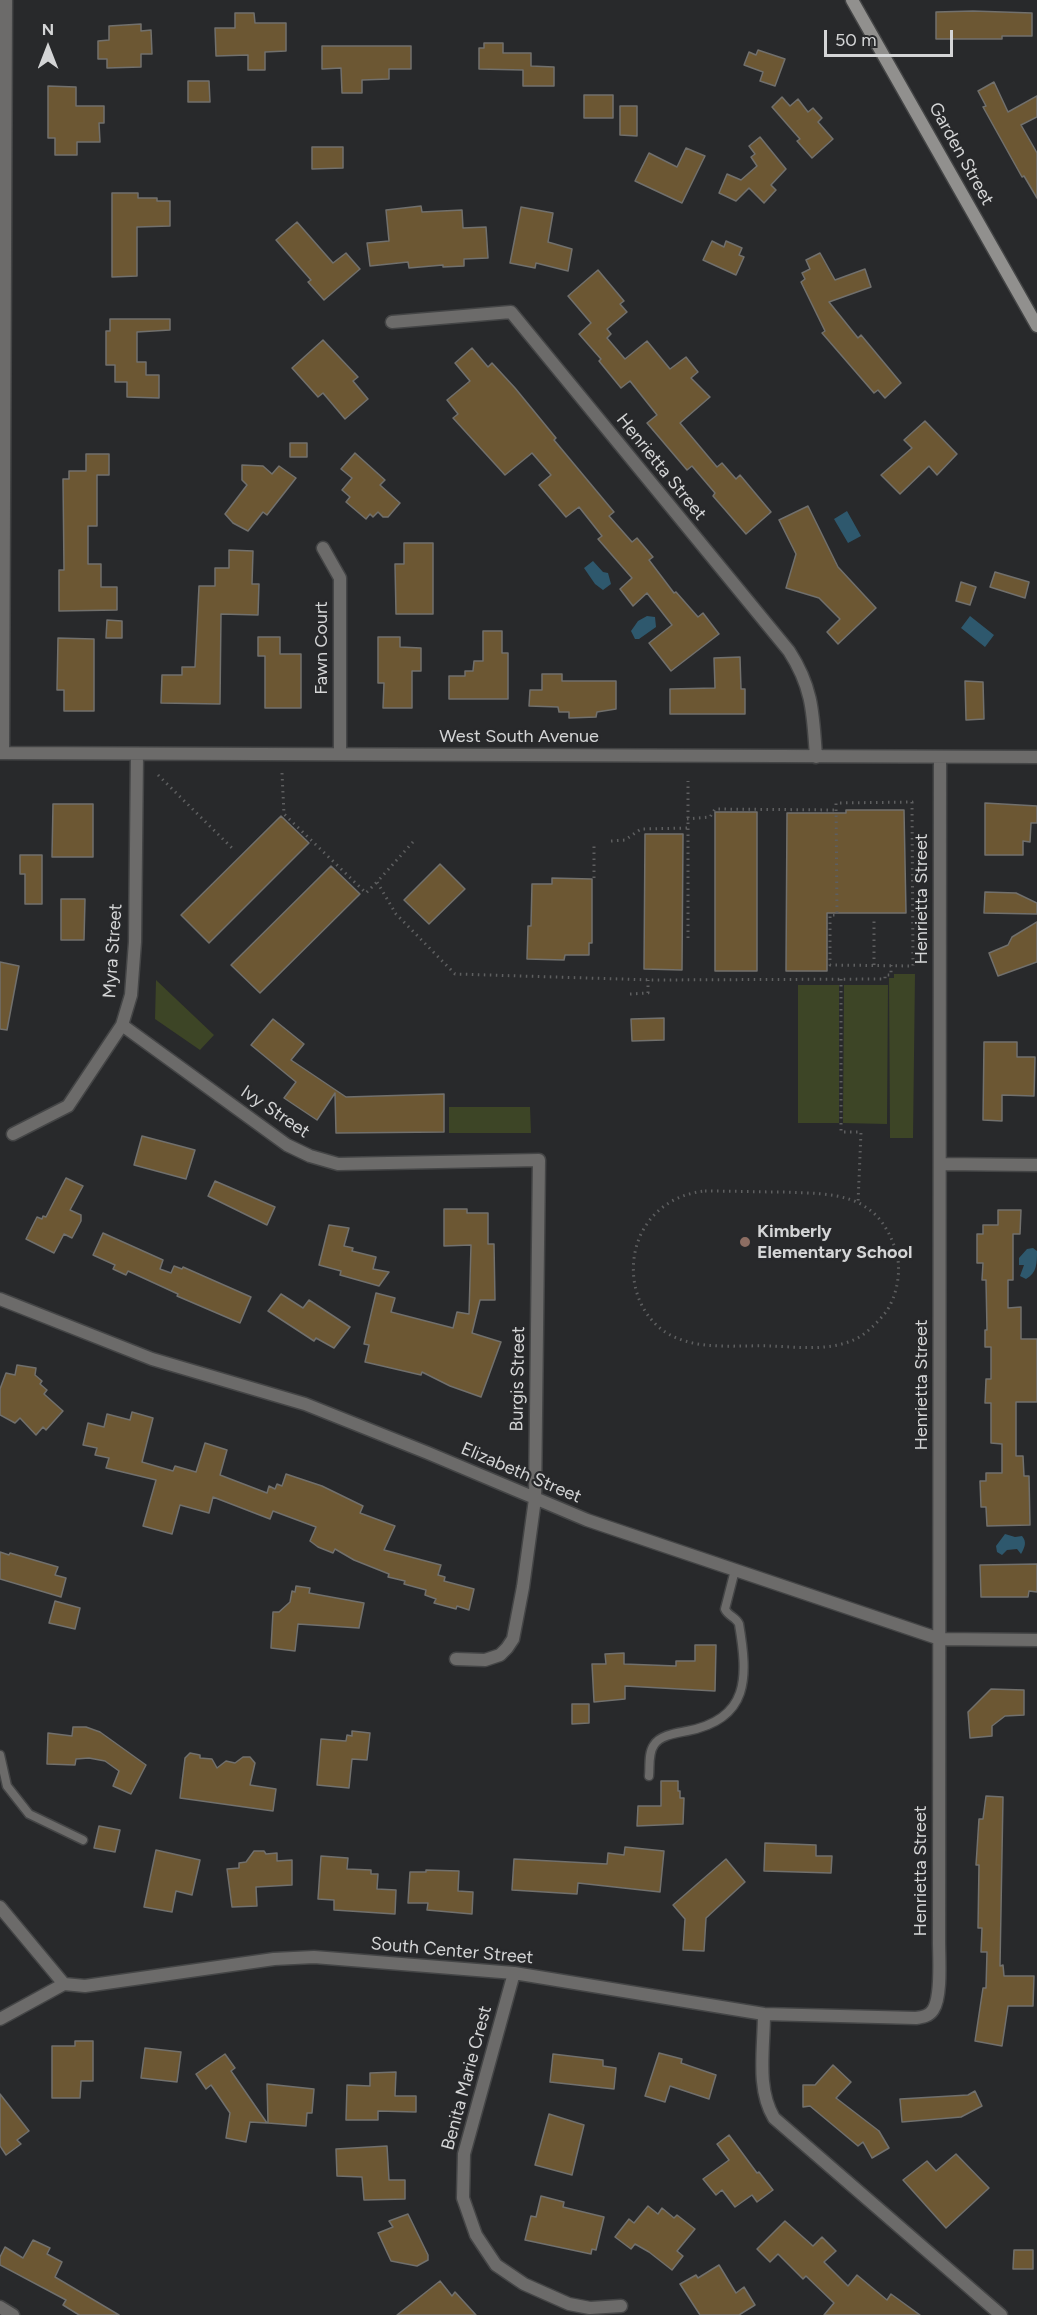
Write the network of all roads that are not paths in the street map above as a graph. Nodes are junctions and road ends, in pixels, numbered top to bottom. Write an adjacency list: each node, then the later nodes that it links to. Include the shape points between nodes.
1 (6, 0): 3 (street)
2 (852, 0): 5 (street, Garden Street)
3 (3, 234): 7 (street)
4 (392, 322): 10 (street, Henrietta Street, via 512,312 789,651 811,698)
5 (1037, 326)
6 (323, 548): 8 (street, Fawn Court, via 340,578)
7 (2, 753): 9 (street, West South Avenue)
8 (340, 753): 9 (street, West South Avenue); 10 (street, West South Avenue)
9 (137, 755): 13 (street, Myra Street, via 135,942 131,995)
10 (816, 757): 12 (street, West South Avenue)
11 (1037, 758): 12 (street, West South Avenue)
12 (940, 759): 16 (street, Henrietta Street)
13 (122, 1025): 14 (street, Myra Street, via 68,1106); 15 (street, Ivy Street, via 287,1145 310,1156 338,1164)
14 (13, 1134)
15 (539, 1160): 19 (street, Burgis Street)
16 (940, 1164): 17 (street); 21 (street, Henrietta Street)
17 (1037, 1165)
18 (0, 1299): 19 (street, Elizabeth Street, via 152,1359 305,1404)
19 (535, 1499): 20 (street, Elizabeth Street); 23 (street, Burgis Street, via 513,1639 500,1655 485,1660)
20 (735, 1570): 21 (street, Elizabeth Street); 25 (lane, via 725,1609 739,1624 742,1691 728,1712 715,1722 673,1733 656,1742 651,1751)
21 (940, 1639): 22 (street, Elizabeth Street); 30 (street, Henrietta Street, via 938,1985)
22 (1037, 1640)
23 (456, 1659)
24 (0, 1755): 26 (lane, via 7,1786 29,1814)
25 (649, 1776)
26 (83, 1840)
27 (0, 1907): 29 (street)
28 (514, 1973): 29 (street, South Center Street, via 314,1957 274,1959 85,1986); 31 (street, South Center Street); 33 (street, Benita Marie Crest, via 464,2154 463,2198 476,2235 496,2265 524,2284 569,2304 590,2308)
29 (64, 1984): 32 (street)
30 (933, 2011): 31 (street, South Center Street, via 916,2018)
31 (765, 2014): 36 (street, via 763,2091 774,2118)
32 (0, 2019)
33 (621, 2306)
34 (0, 2307): 35 (street)
35 (13, 2315)
36 (1001, 2315)

